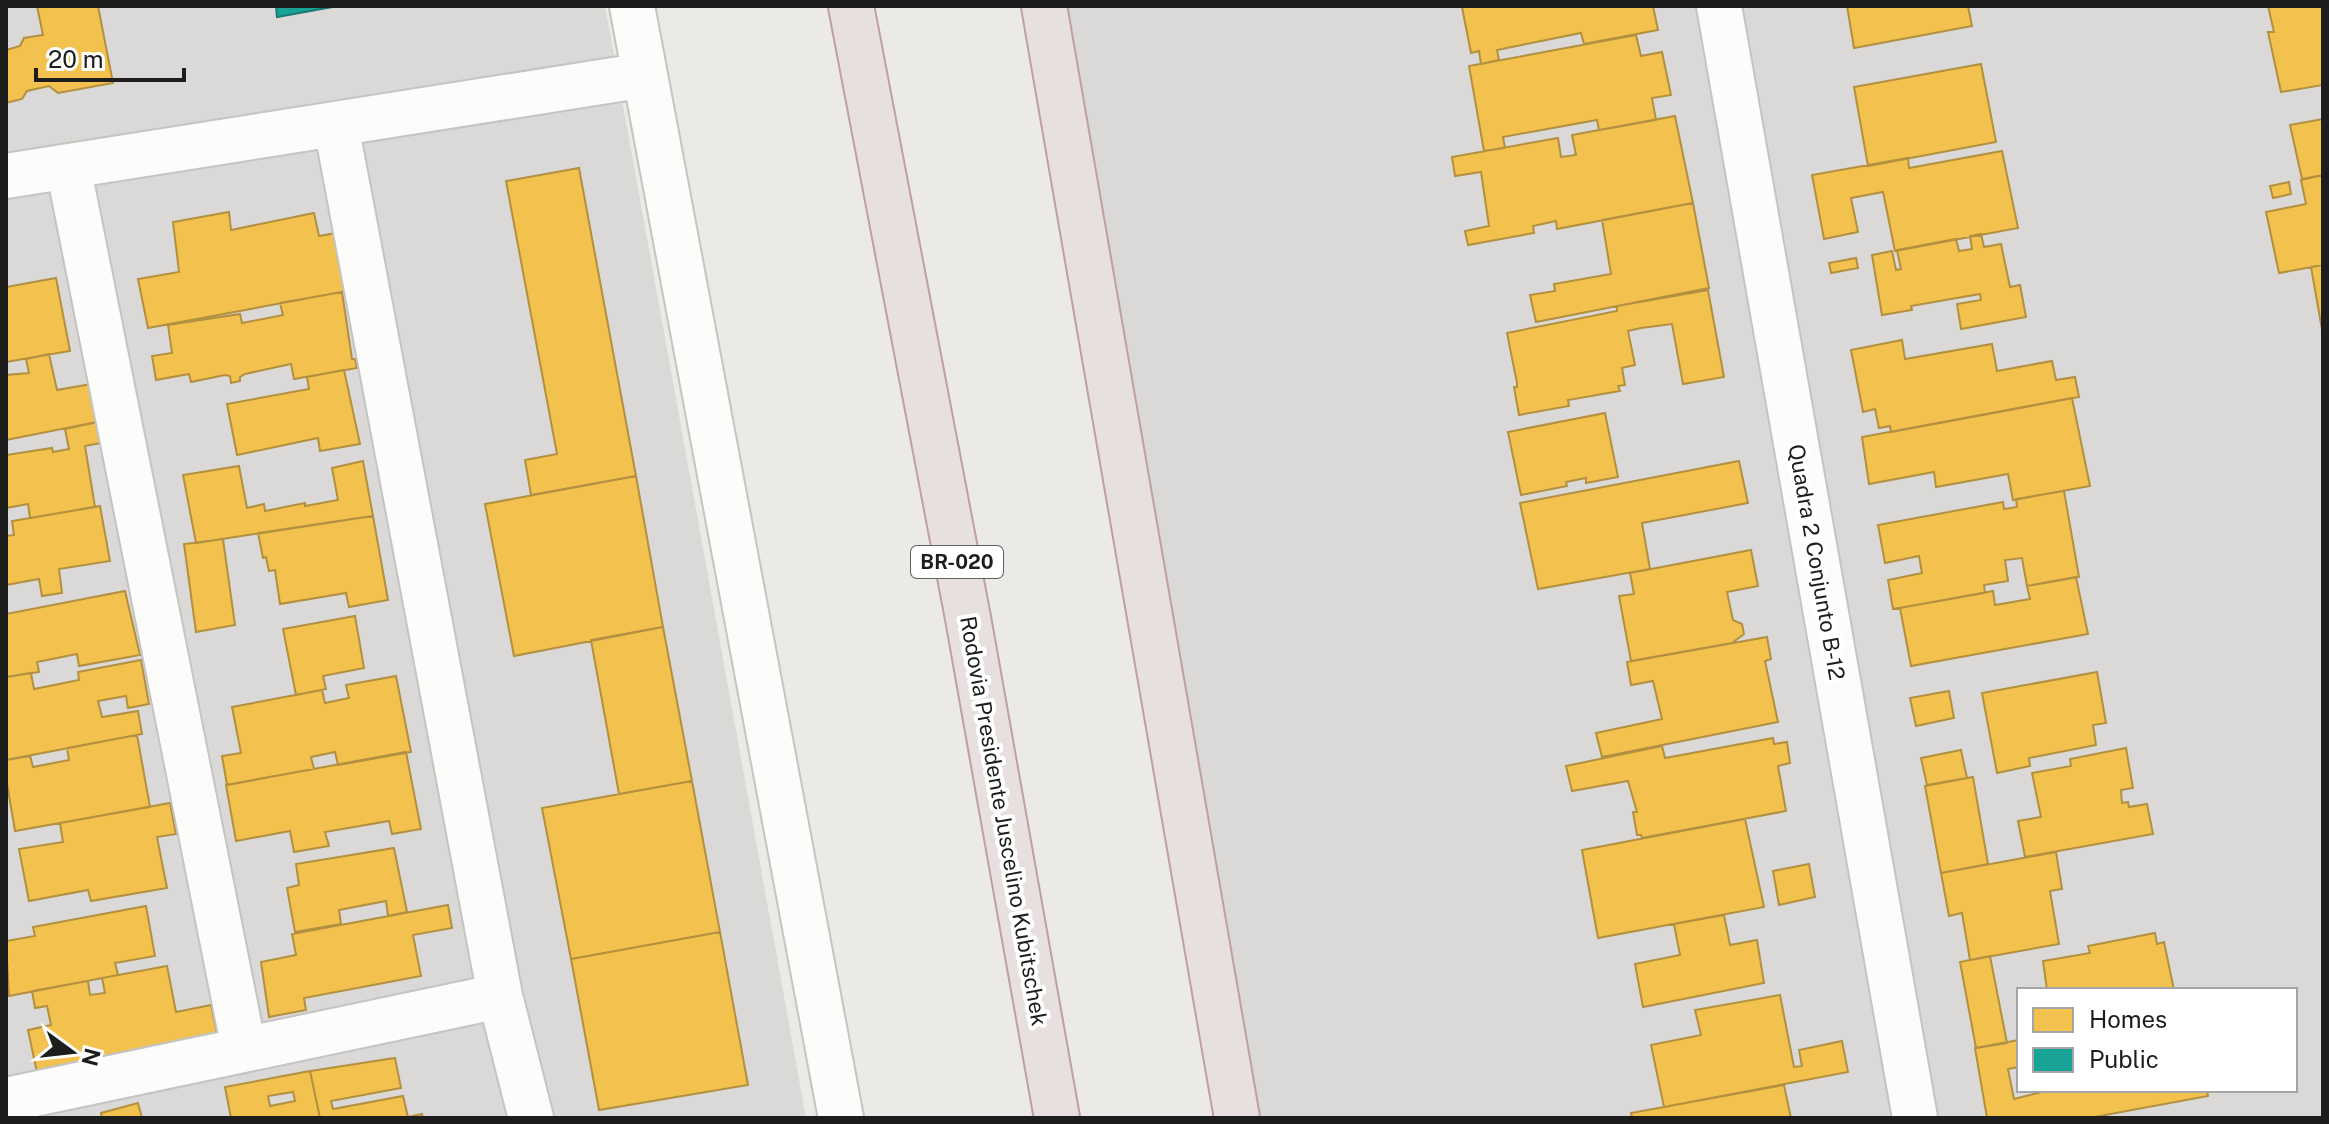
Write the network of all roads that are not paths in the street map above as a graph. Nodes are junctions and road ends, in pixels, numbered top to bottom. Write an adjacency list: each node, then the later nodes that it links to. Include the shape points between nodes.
1 (632, 6): 5 (street)
2 (851, 6): 14 (highway, Rodovia Presidente Juscelino Kubitschek / BR-020)
3 (1044, 6): 15 (highway)
4 (1719, 6): 16 (street, Quadra 2 Conjunto B-12)
5 (645, 75): 6 (street); 12 (street)
6 (336, 125): 7 (street); 9 (street)
7 (68, 166): 8 (street); 10 (street)
8 (6, 176)
9 (500, 996): 10 (street); 13 (street)
10 (244, 1049): 11 (street)
11 (6, 1100)
12 (837, 1117)
13 (531, 1118)
14 (1057, 1118)
15 (1237, 1118)
16 (1915, 1118)

